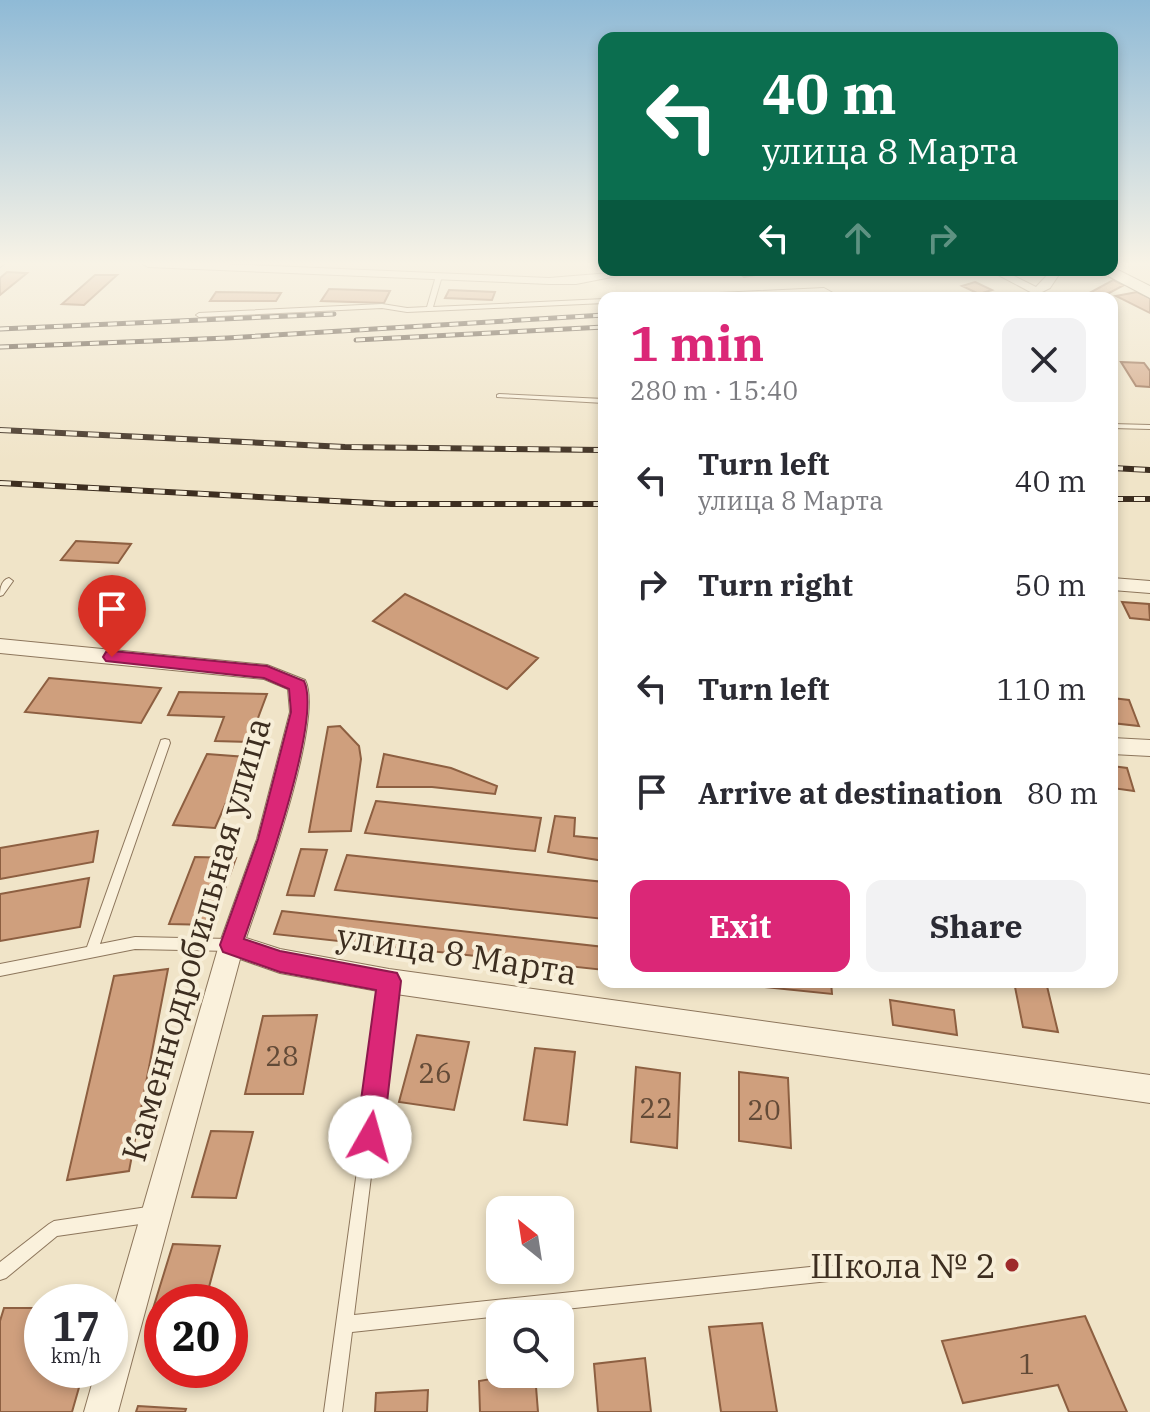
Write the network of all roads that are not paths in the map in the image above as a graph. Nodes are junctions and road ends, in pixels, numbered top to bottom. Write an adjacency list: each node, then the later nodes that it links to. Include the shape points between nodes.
1 (499, 396): 2 (lane)
2 (598, 401)
3 (1118, 426): 4 (lane)
4 (1150, 427)
5 (9, 581): 8 (lane)
6 (1118, 584): 7 (street)
7 (1150, 587)
8 (0, 593)
9 (0, 646): 13 (street, Каменнодробильная улица, via 267,672 298,685 300,712 268,839)
10 (165, 743): 14 (lane)
11 (1118, 746): 12 (street)
12 (1150, 748)
13 (231, 945): 14 (lane, via 135,943); 16 (street, улица 8 Марта, via 280,961); 18 (street, Каменнодробильная улица)
14 (91, 952): 15 (lane)
15 (0, 970)
16 (389, 981): 17 (street, улица 8 Марта); 21 (lane)
17 (1150, 1089)
18 (156, 1214): 19 (lane, via 54,1229); 22 (street, Каменнодробильная улица)
19 (0, 1272)
20 (829, 1273): 21 (lane)
21 (347, 1324): 23 (lane)
22 (101, 1412)
23 (333, 1412)

